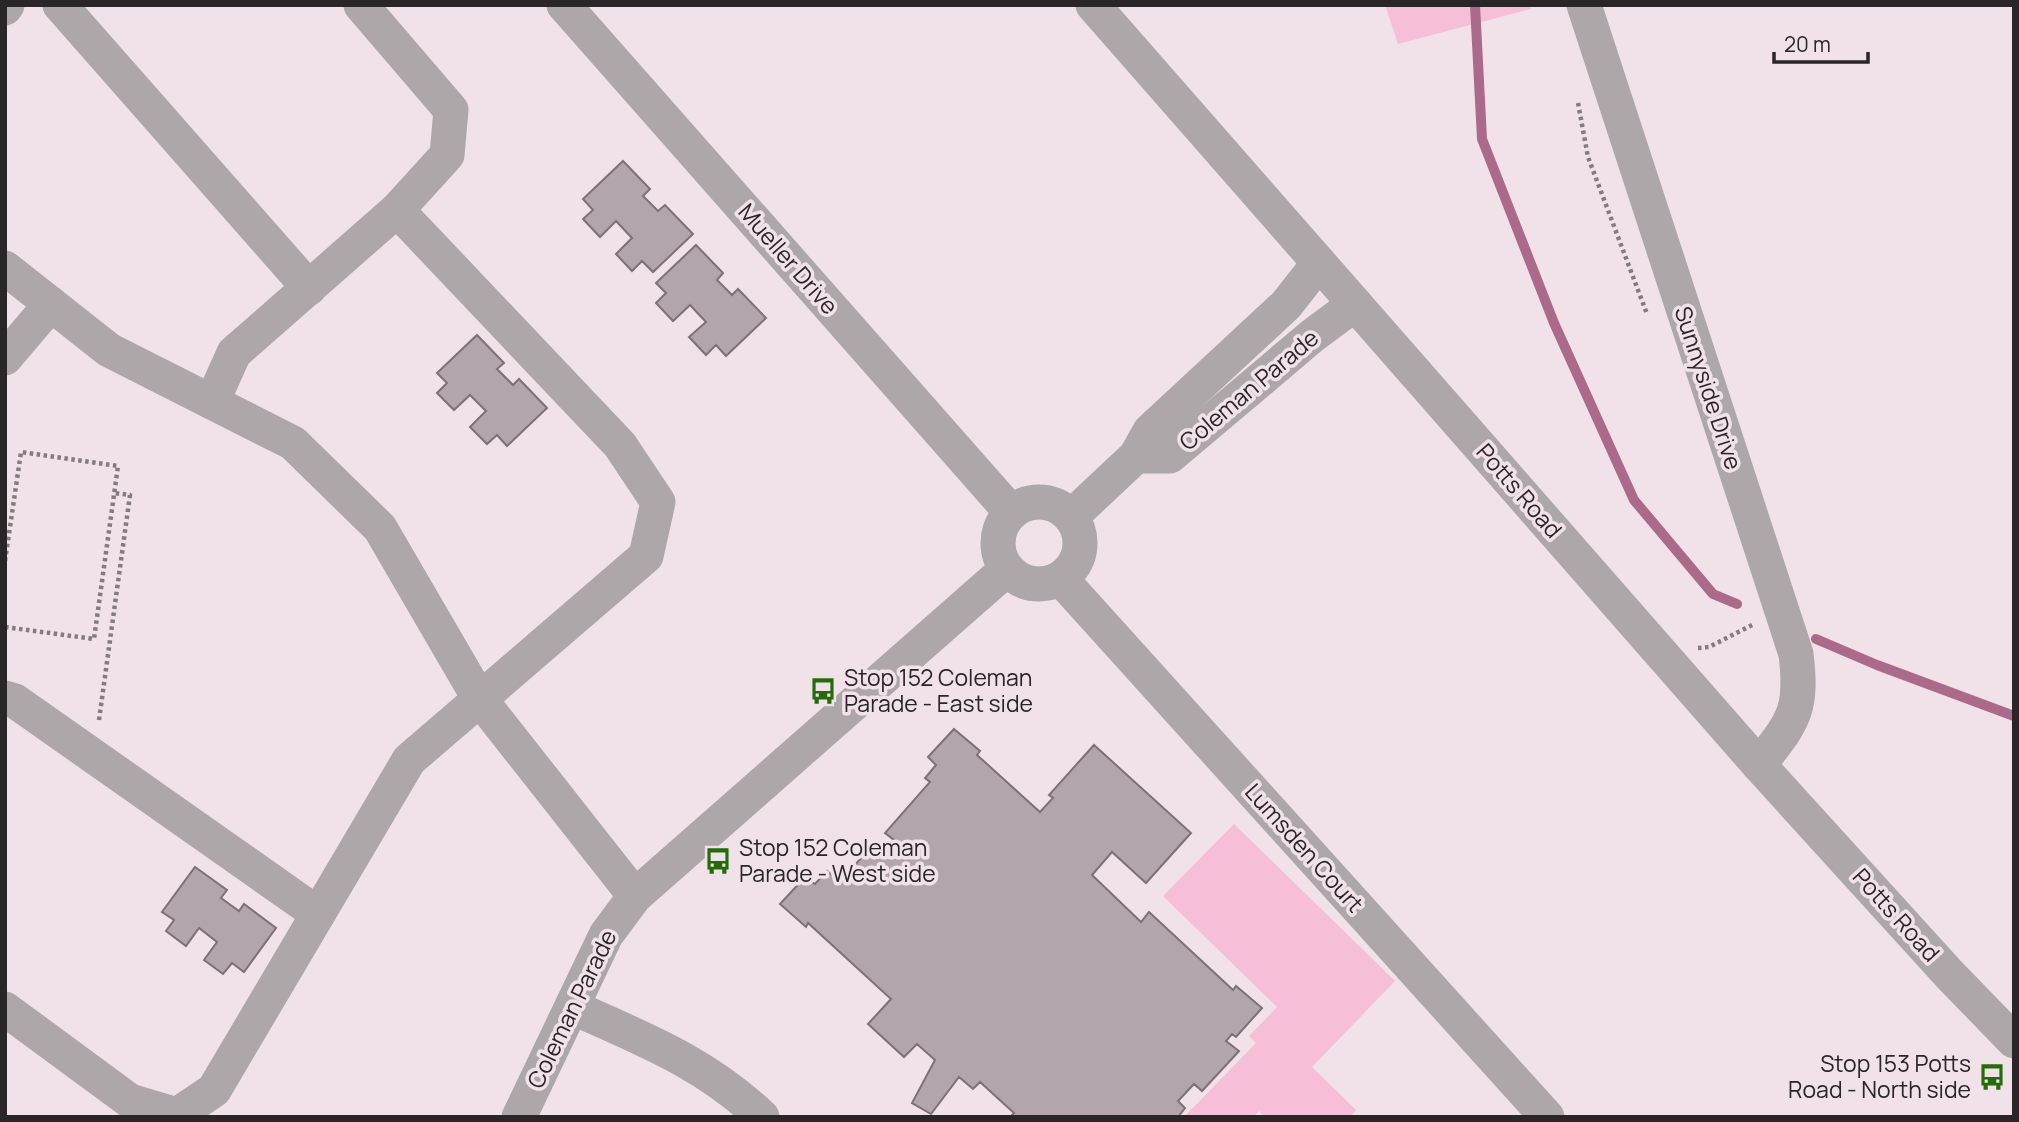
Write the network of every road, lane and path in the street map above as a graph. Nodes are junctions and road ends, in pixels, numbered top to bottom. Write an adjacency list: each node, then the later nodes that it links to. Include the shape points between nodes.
1 (60, 5): 10 (street)
2 (361, 5): 7 (street, via 451,110 447,155)
3 (565, 5): 18 (street, Mueller Drive)
4 (1093, 5): 8 (street, Potts Road)
5 (1584, 5): 29 (street, Sunnyside Drive, via 1796,654 1798,688 1793,719)
6 (1577, 94): 13 (path, via 1588,157)
7 (397, 210): 10 (street); 27 (street, via 620,445 658,502 646,556)
8 (1319, 263): 12 (street, Potts Road); 16 (street, Coleman Parade, via 1286,305 1150,431)
9 (5, 268): 11 (street)
10 (309, 288): 15 (street, via 234,354)
11 (51, 304): 14 (street); 15 (street, via 109,350)
12 (1355, 304): 16 (street, Coleman Parade, via 1170,456); 25 (street, Potts Road)
13 (1648, 318)
14 (5, 358)
15 (212, 402): 27 (street, via 293,443 380,528)
16 (1136, 456): 19 (street, Coleman Parade)
17 (114, 493): 20 (path, via 118,466 21,452); 24 (path, via 94,639); 28 (path, via 131,495 100,719)
18 (1010, 512): 19 (street, via 1031,503 1049,503); 21 (street, via 999,533 998,550)
19 (1070, 517): 22 (street, via 1080,536 1080,553)
20 (5, 561)
21 (1007, 569): 22 (street, via 1029,583); 30 (street, Coleman Parade)
22 (1061, 579): 39 (street, Lumsden Court)
23 (1759, 622): 25 (path, via 1709,647 1689,648 1702,668)
24 (5, 627)
25 (1686, 681): 29 (street, Potts Road)
26 (5, 698): 28 (street)
27 (479, 698): 30 (street); 31 (street, via 409,760)
28 (82, 748): 31 (street)
29 (1759, 765): 32 (street, Potts Road)
30 (635, 896): 33 (street, Coleman Parade, via 606,935)
31 (318, 914): 34 (street, via 214,1090 177,1115 130,1101)
32 (1949, 974): 35 (street, Potts Road); 36 (street, Potts Road)
33 (572, 1007): 37 (street, Coleman Parade); 38 (street, via 684,1057 736,1092)
34 (5, 1009)
35 (2014, 1041)
36 (2014, 1052)
37 (519, 1117)
38 (762, 1117)
39 (1547, 1117)

